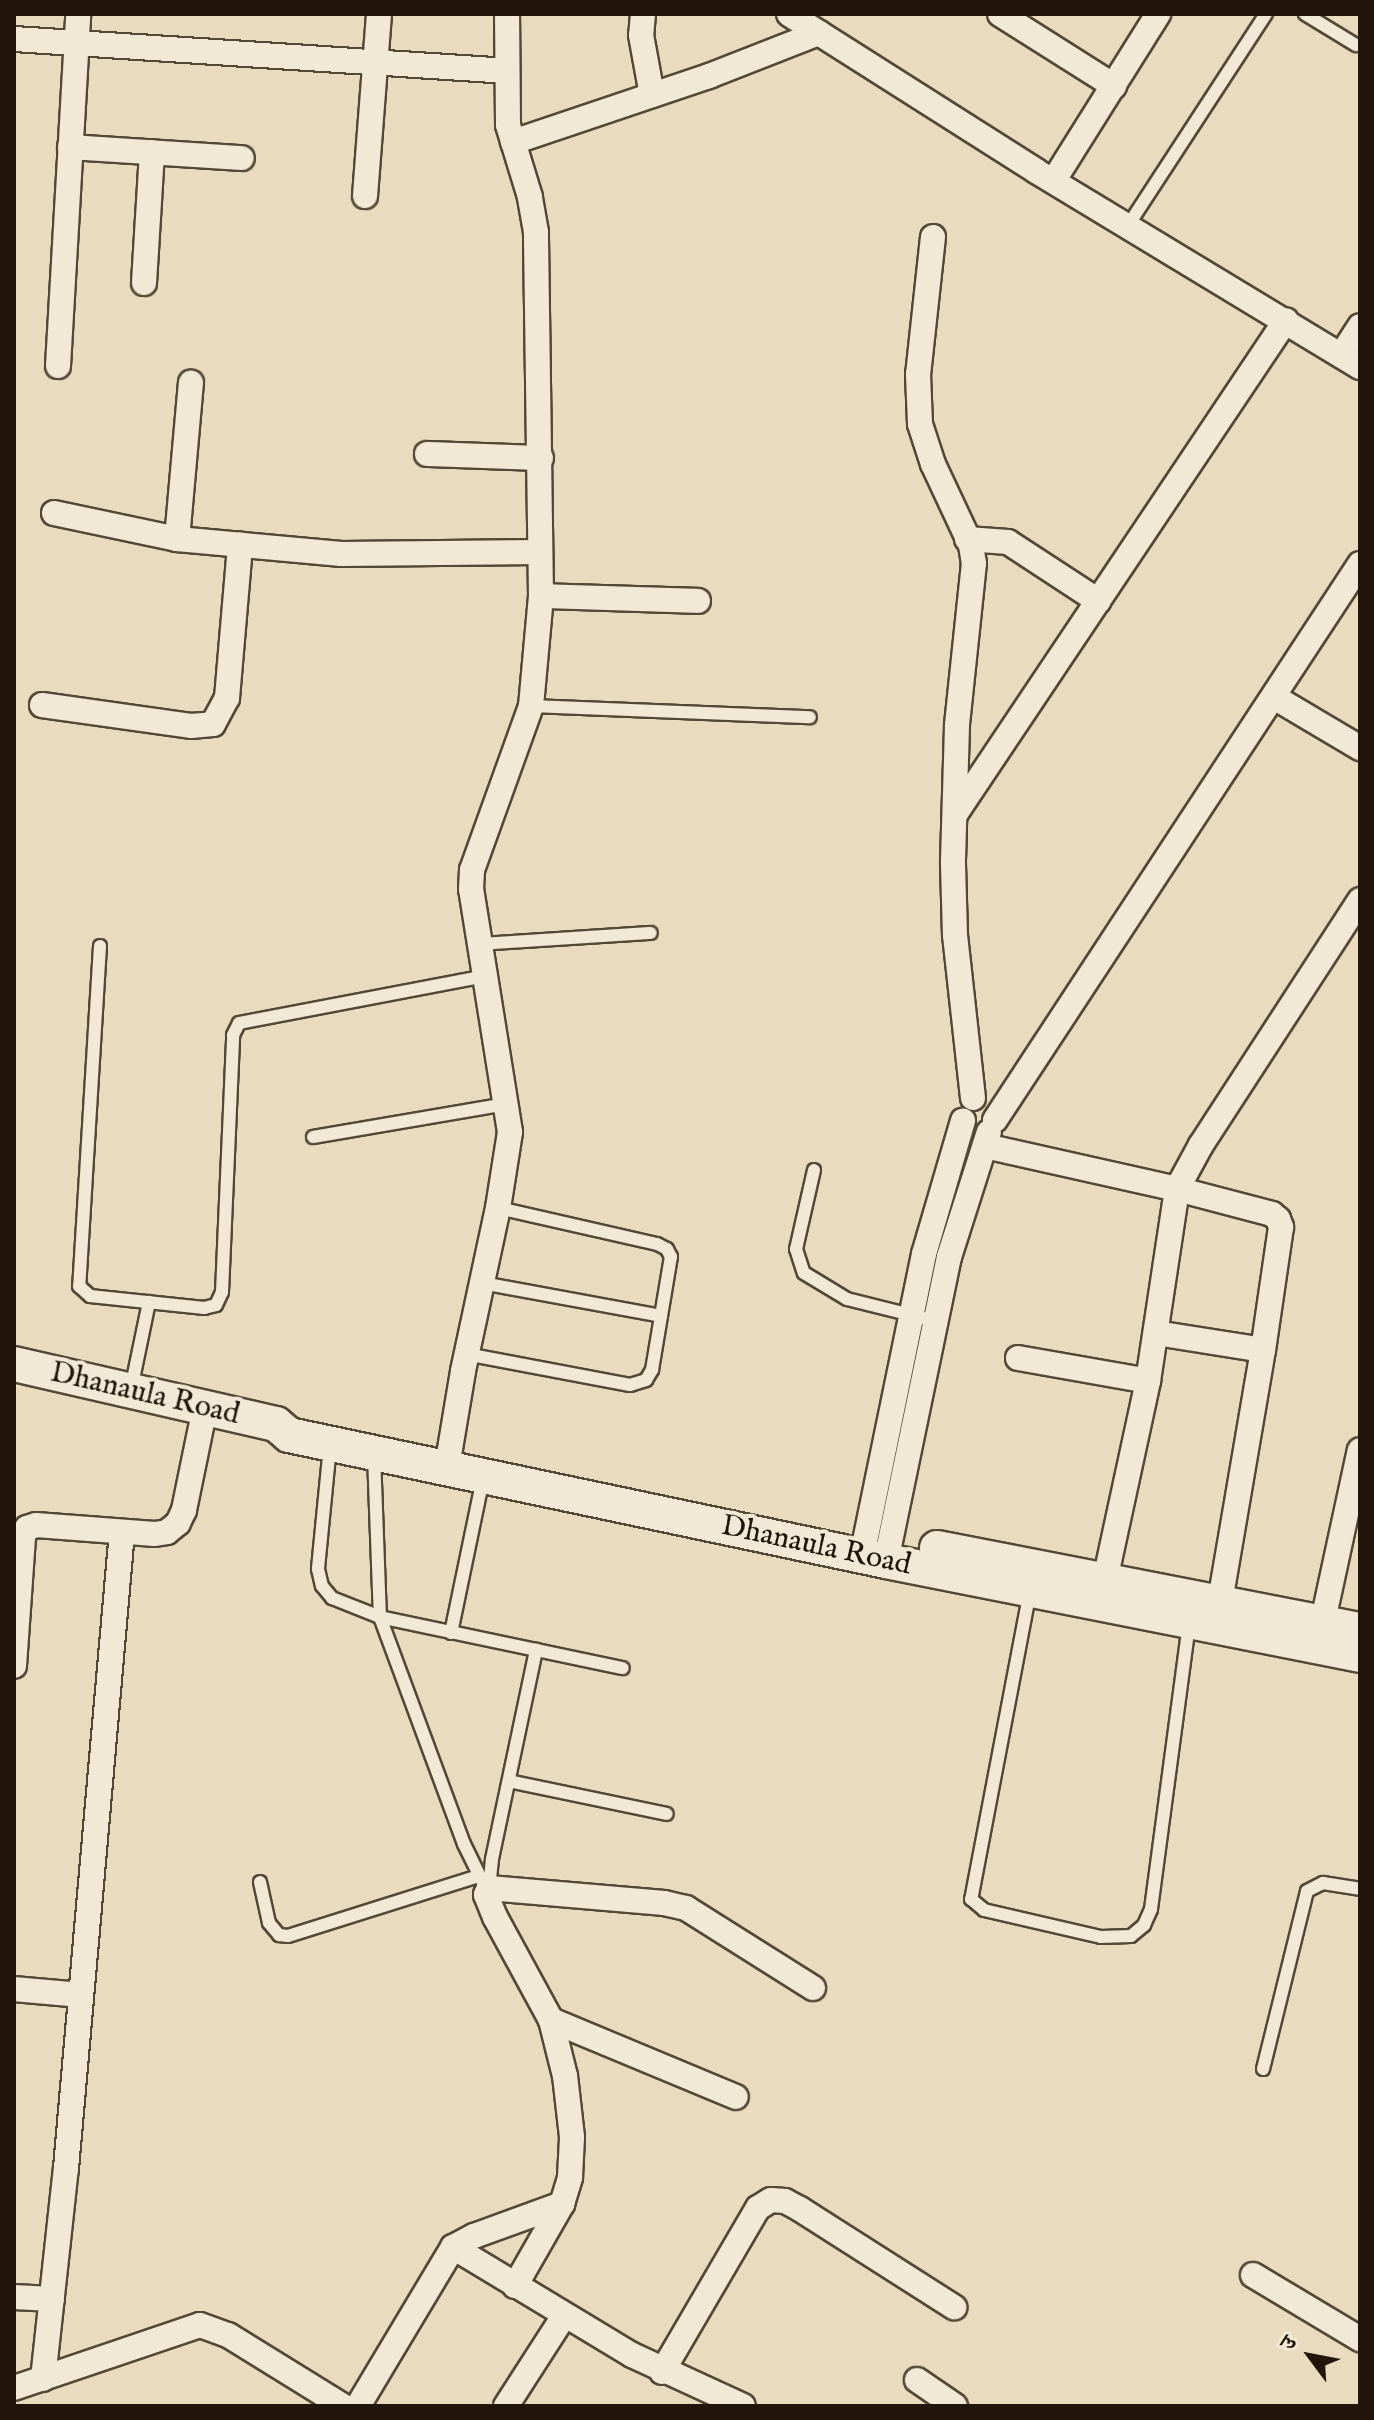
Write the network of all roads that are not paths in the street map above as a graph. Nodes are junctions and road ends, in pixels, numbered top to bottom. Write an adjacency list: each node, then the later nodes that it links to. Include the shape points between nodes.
1 (78, 14): 12 (street)
2 (379, 14): 14 (street)
3 (507, 14): 15 (street)
4 (643, 14): 17 (street, via 641,35)
5 (789, 14): 10 (street)
6 (1000, 14): 16 (street)
7 (1158, 14): 16 (street)
8 (1266, 14): 24 (lane)
9 (1305, 14): 13 (lane)
10 (819, 33): 17 (street); 22 (street)
11 (14, 39): 12 (street)
12 (76, 43): 14 (street); 19 (street)
13 (1356, 45)
14 (378, 65): 15 (street); 23 (street)
15 (505, 71): 18 (street)
16 (1114, 86): 22 (street)
17 (652, 95): 18 (street)
18 (513, 142): 33 (street, via 536,232)
19 (70, 147): 20 (street); 30 (street)
20 (152, 152): 21 (street); 26 (street)
21 (242, 158)
22 (1054, 180): 24 (street)
23 (365, 196)
24 (1129, 224): 27 (street)
25 (933, 237): 36 (street, via 918,374 920,424)
26 (144, 283)
27 (1286, 320): 29 (street); 42 (street)
28 (1360, 326): 29 (street)
29 (1351, 360)
30 (58, 366)
31 (191, 383): 35 (street)
32 (427, 454): 33 (street)
33 (541, 458): 38 (street)
34 (54, 513): 35 (street)
35 (177, 539): 37 (street)
36 (967, 539): 42 (street, via 1008,542); 48 (street, via 974,563 957,726)
37 (240, 545): 38 (street, via 341,554); 44 (street, via 227,698 213,724 191,726)
38 (540, 552): 40 (street)
39 (1360, 564): 43 (street)
40 (541, 596): 41 (street); 45 (street)
41 (698, 601)
42 (1098, 601): 48 (street)
43 (1274, 697): 47 (street); 56 (street)
44 (42, 705)
45 (531, 706): 46 (lane); 51 (street, via 476,851 471,889)
46 (810, 717)
47 (1360, 748)
48 (955, 814): 55 (street, via 953,911)
49 (1360, 900): 59 (street)
50 (651, 933): 51 (lane)
51 (480, 944): 53 (street)
52 (100, 946): 62 (lane, via 79,1286 90,1296)
53 (486, 976): 54 (street); 62 (lane, via 239,1023 233,1035 220,1298 204,1308)
54 (506, 1104): 57 (lane); 60 (street, via 510,1132)
55 (968, 1110): 56 (street, via 991,1102); 63 (street)
56 (990, 1131): 59 (street); 65 (street, via 949,1257)
57 (313, 1137)
58 (814, 1170): 63 (lane, via 796,1249 804,1273 847,1299)
59 (1177, 1189): 66 (street); 67 (street, via 1277,1217 1281,1227)
60 (498, 1208): 61 (street); 64 (lane, via 667,1249 671,1257)
61 (482, 1283): 64 (lane); 68 (street)
62 (149, 1302): 72 (lane)
63 (911, 1314): 65 (lane); 81 (street)
64 (661, 1316): 68 (lane, via 652,1370 638,1385)
65 (935, 1321): 81 (street)
66 (1156, 1333): 67 (street); 71 (street)
67 (1263, 1350): 84 (street)
68 (466, 1354): 78 (street)
69 (1018, 1358): 71 (street)
70 (14, 1364): 72 (street, Dhanaula Road)
71 (1148, 1381): 82 (street)
72 (130, 1390): 73 (street, Dhanaula Road)
73 (205, 1408): 74 (street, Dhanaula Road); 80 (street, via 178,1523 155,1534)
74 (276, 1424): 75 (street, Dhanaula Road, via 289,1435); 78 (street, Dhanaula Road, via 295,1414)
75 (330, 1443): 77 (street, Dhanaula Road); 85 (lane, via 318,1569 322,1586 350,1608)
76 (1360, 1450): 88 (street)
77 (374, 1452): 78 (street, Dhanaula Road); 85 (lane)
78 (448, 1457): 79 (street, Dhanaula Road); 81 (street, Dhanaula Road)
79 (484, 1474): 81 (street, Dhanaula Road); 87 (lane)
80 (122, 1532): 91 (street, via 27,1528); 100 (street)
81 (876, 1548): 82 (street, Dhanaula Road); 83 (street, Dhanaula Road)
82 (1105, 1580): 84 (street, Dhanaula Road)
83 (1030, 1591): 84 (street, Dhanaula Road); 84 (lane, via 971,1899 984,1910 1101,1937 1131,1936 1151,1909)
84 (1201, 1606): 88 (street, Dhanaula Road)
85 (380, 1617): 87 (lane); 96 (lane)
86 (1360, 1630): 88 (street, Dhanaula Road)
87 (451, 1633): 89 (lane)
88 (1320, 1633): 90 (street, Dhanaula Road)
89 (536, 1650): 92 (lane); 93 (lane)
90 (1360, 1655)
91 (14, 1666)
92 (623, 1668)
93 (509, 1781): 94 (lane); 96 (lane)
94 (667, 1814)
95 (260, 1882): 96 (lane, via 269,1923 279,1935 288,1936)
96 (485, 1885): 98 (street, via 686,1908); 101 (street, via 495,1917)
97 (1360, 1889): 102 (lane, via 1323,1883 1307,1891)
98 (813, 1988)
99 (14, 1989): 100 (street)
100 (81, 1995): 109 (street)
101 (551, 2020): 103 (street); 104 (street, via 572,2137)
102 (1263, 2069)
103 (736, 2097)
104 (562, 2204): 105 (street); 107 (street)
105 (453, 2247): 107 (street); 119 (street)
106 (1253, 2275): 112 (street)
107 (515, 2286): 111 (street)
108 (14, 2297): 109 (street)
109 (52, 2299): 114 (street)
110 (954, 2307): 113 (street, via 800,2209 771,2200 751,2219)
111 (564, 2316): 113 (street); 120 (street)
112 (1360, 2339)
113 (662, 2372): 117 (street)
114 (43, 2379): 116 (street); 118 (street, via 200,2325 228,2335)
115 (917, 2380): 121 (street)
116 (14, 2388)
117 (727, 2403)
118 (343, 2406)
119 (358, 2406)
120 (506, 2406)
121 (955, 2406)

